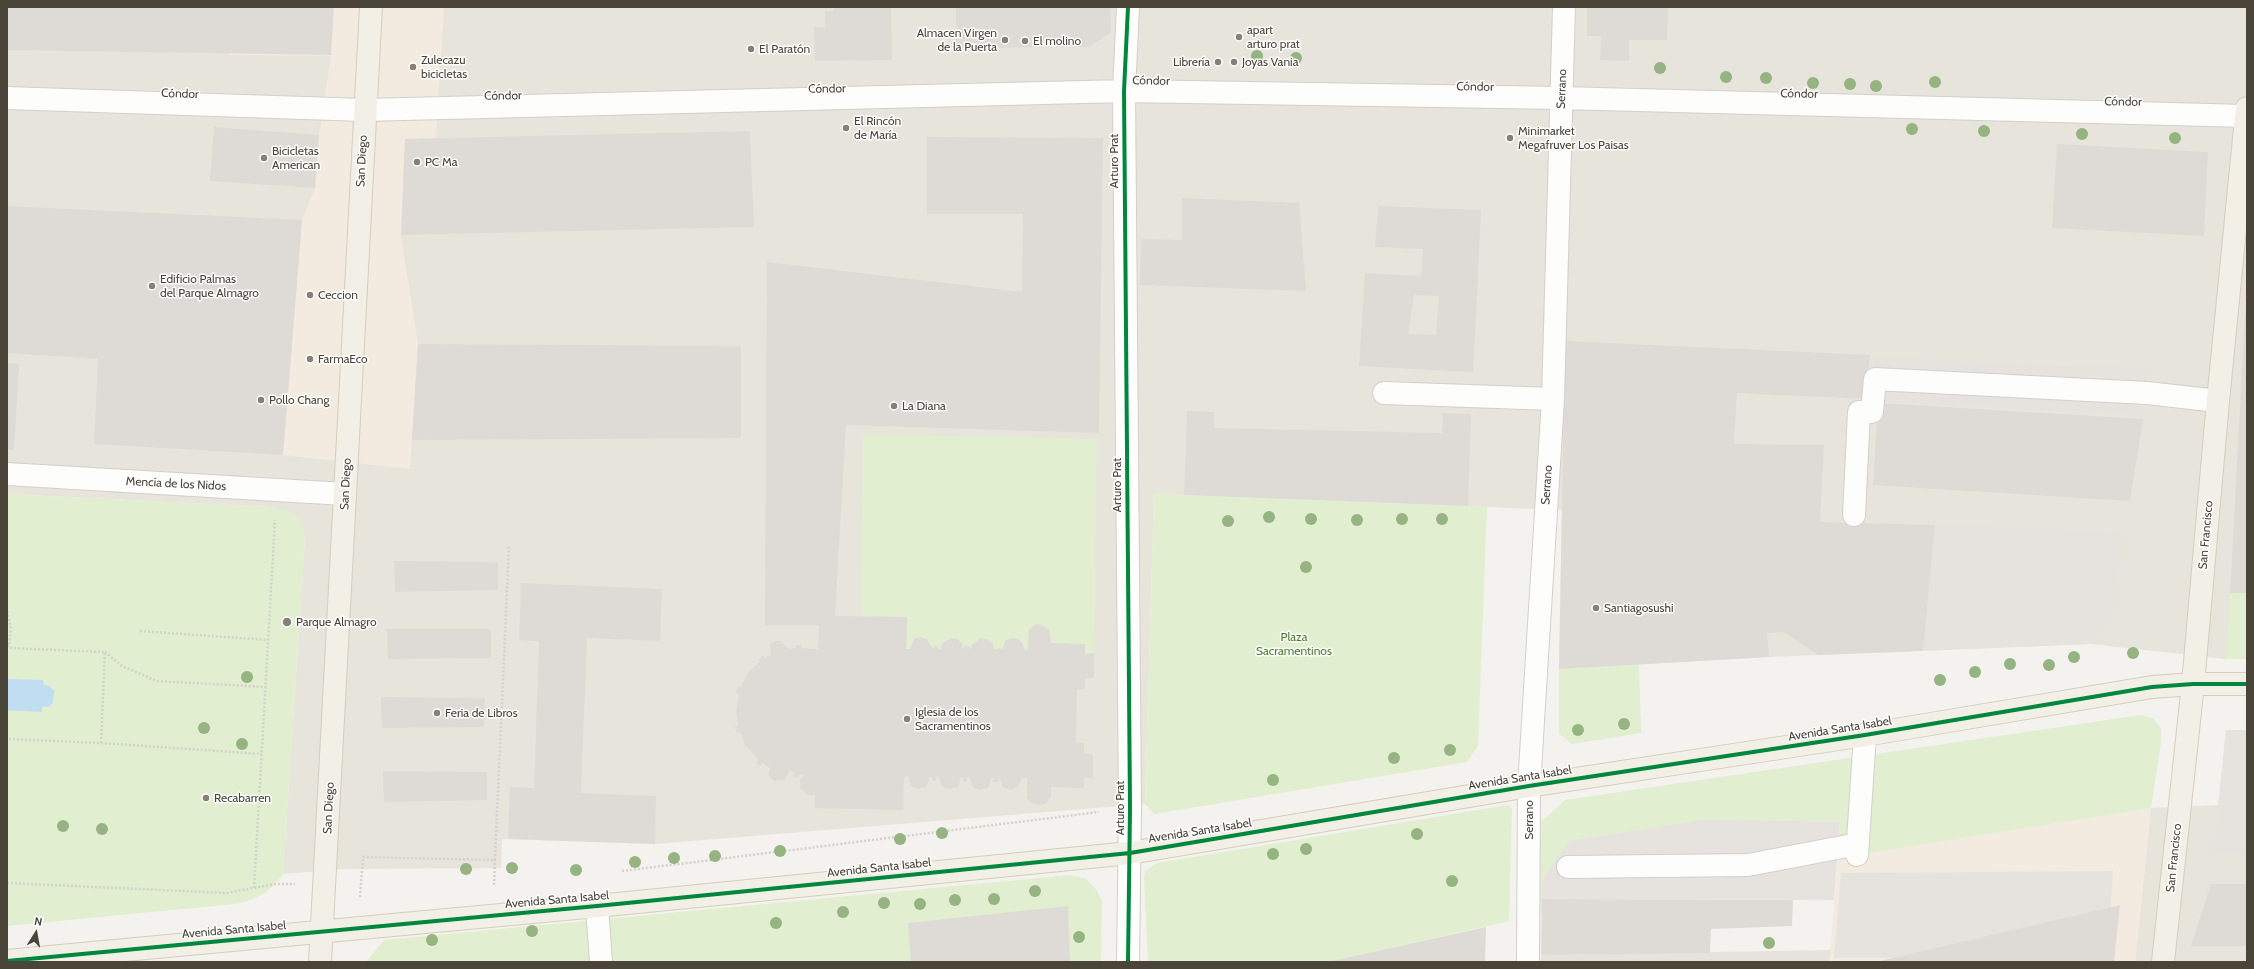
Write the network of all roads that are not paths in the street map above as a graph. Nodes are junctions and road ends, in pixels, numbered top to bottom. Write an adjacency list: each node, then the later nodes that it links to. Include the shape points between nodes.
1 (372, 7): 7 (main road, San Diego)
2 (1128, 7): 4 (street, Arturo Prat)
3 (1564, 7): 6 (street, Serrano)
4 (1124, 91): 6 (street, Cóndor); 7 (street, Cóndor); 19 (street, Arturo Prat)
5 (7, 98): 7 (street, Cóndor)
6 (1561, 98): 8 (street, Cóndor); 10 (street, Serrano)
7 (364, 110): 13 (main road, San Diego)
8 (2247, 113): 11 (main road, San Francisco)
9 (1384, 393): 10 (street)
10 (1553, 399): 18 (street, Serrano)
11 (2218, 401): 14 (street, via 2147,393 1876,379 1872,412 1859,412); 15 (main road, San Francisco)
12 (7, 474): 13 (street, Mencía de los Nidos)
13 (345, 494): 22 (main road, San Diego)
14 (1854, 515)
15 (2193, 684): 16 (main road, Avenida Santa Isabel); 17 (main road, Avenida Santa Isabel, via 2152,687); 28 (main road, San Francisco)
16 (2247, 684)
17 (1864, 735): 18 (main road, Avenida Santa Isabel); 20 (street, via 1858,849 1748,865)
18 (1529, 786): 19 (main road, Avenida Santa Isabel); 27 (street, Serrano)
19 (1130, 853): 21 (main road, Avenida Santa Isabel); 26 (street, Arturo Prat)
20 (1568, 867)
21 (597, 906): 22 (main road, Avenida Santa Isabel); 25 (street)
22 (322, 932): 23 (main road, Avenida Santa Isabel); 24 (main road, San Diego)
23 (19, 961)
24 (320, 962)
25 (601, 962)
26 (1128, 962)
27 (1528, 962)
28 (2163, 962)

